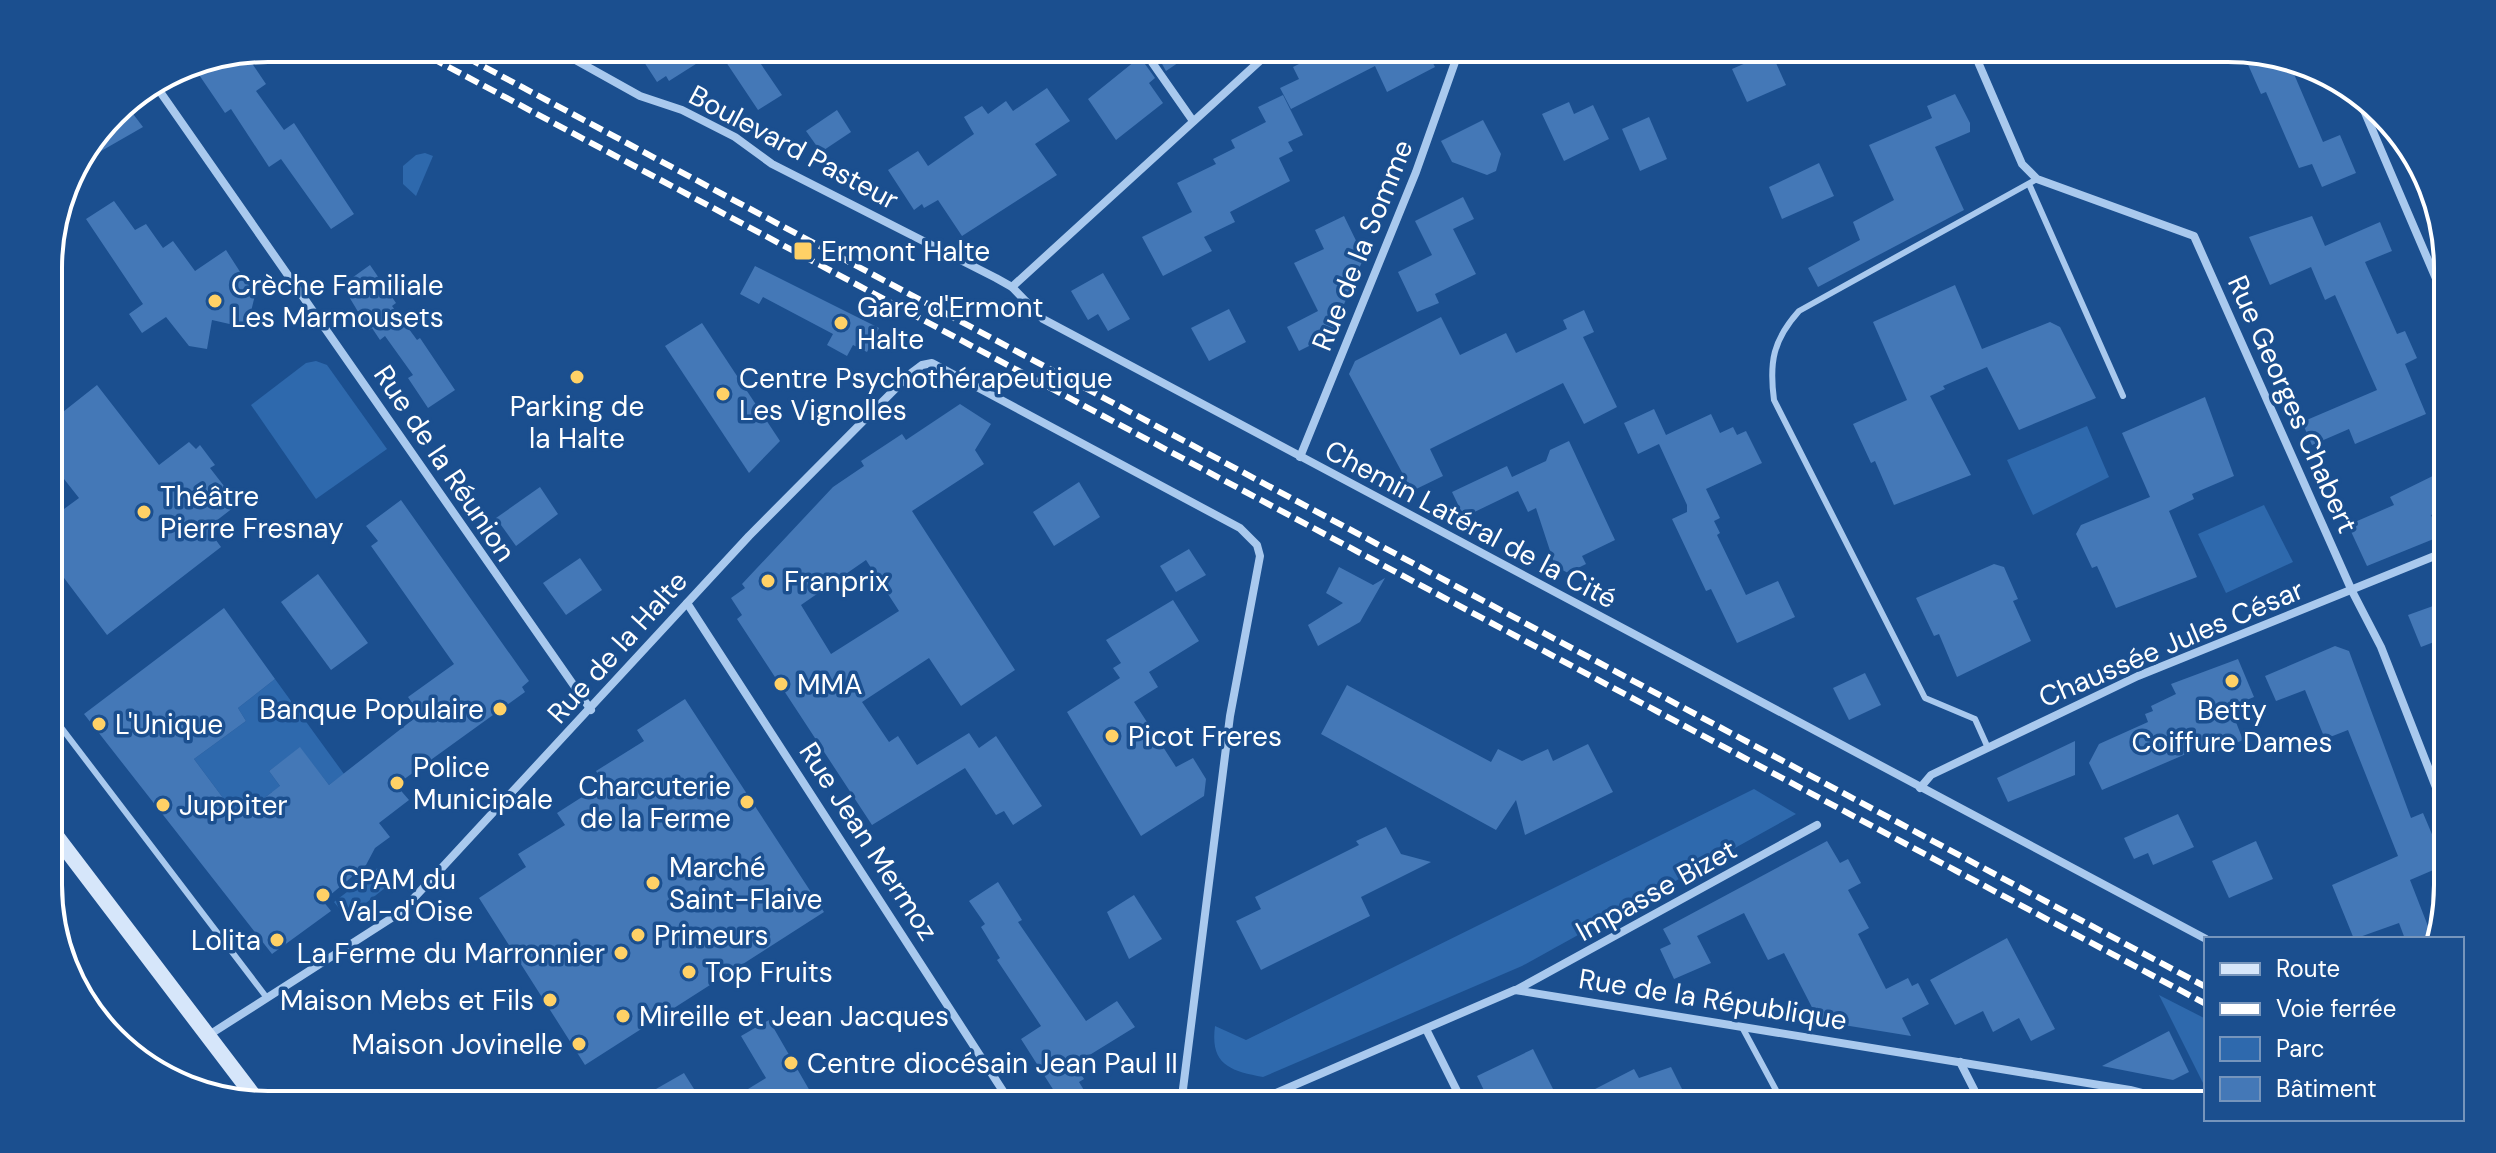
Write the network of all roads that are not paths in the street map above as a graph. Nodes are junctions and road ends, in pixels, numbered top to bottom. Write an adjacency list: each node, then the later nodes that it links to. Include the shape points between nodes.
1 (579, 62): 11 (street, Boulevard Pasteur, via 640,96 709,123 772,164)
2 (1152, 62): 8 (street)
3 (1258, 62): 8 (street)
4 (1455, 62): 13 (street, Rue de la Somme)
5 (1978, 62): 9 (street)
6 (161, 93): 17 (street, Rue de la Réunion)
7 (2366, 116): 10 (street)
8 (1193, 121): 11 (street)
9 (2033, 182): 12 (lane); 15 (street, Rue Georges Chabert, via 2194,236); 19 (lane, via 1799,311 1783,328 1771,362 1774,400 1925,698 1975,719)
10 (2434, 274)
11 (1012, 287): 13 (street, Chemin Latéral de la Cité, via 1043,319)
12 (2123, 396)
13 (1300, 457): 21 (street, Chemin Latéral de la Cité)
14 (2434, 556): 15 (street, Chaussée Jules César)
15 (2352, 591): 19 (street, Chaussée Jules César, via 2138,676); 20 (street, Rue Georges Chabert, via 2381,647)
16 (687, 603): 17 (street, Rue de la Halte); 32 (street, Rue Jean Mermoz); 33 (street, Rue de la Halte, via 872,411 922,365 932,363 1240,528 1260,556 1230,716)
17 (591, 710): 26 (street, Rue de la Halte, via 401,912)
18 (62, 729): 26 (lane)
19 (1988, 748): 21 (street, Chaussée Jules César, via 1931,775)
20 (2434, 782)
21 (1920, 788): 24 (street, Chemin Latéral de la Cité)
22 (1817, 825): 25 (street, Impasse Bizet)
23 (62, 844): 29 (main road)
24 (2204, 938)
25 (1515, 990): 27 (street, Rue de la République); 28 (street)
26 (267, 998): 29 (street, Rue de la Halte)
27 (1741, 1025): 30 (street, Rue de la République); 36 (lane)
28 (1427, 1031): 34 (street); 35 (street)
29 (209, 1035): 31 (main road)
30 (1960, 1062): 37 (street); 38 (street, Rue de la République)
31 (249, 1090)
32 (1003, 1091)
33 (1184, 1091)
34 (1282, 1091)
35 (1457, 1091)
36 (1776, 1091)
37 (1975, 1091)
38 (2134, 1091)

